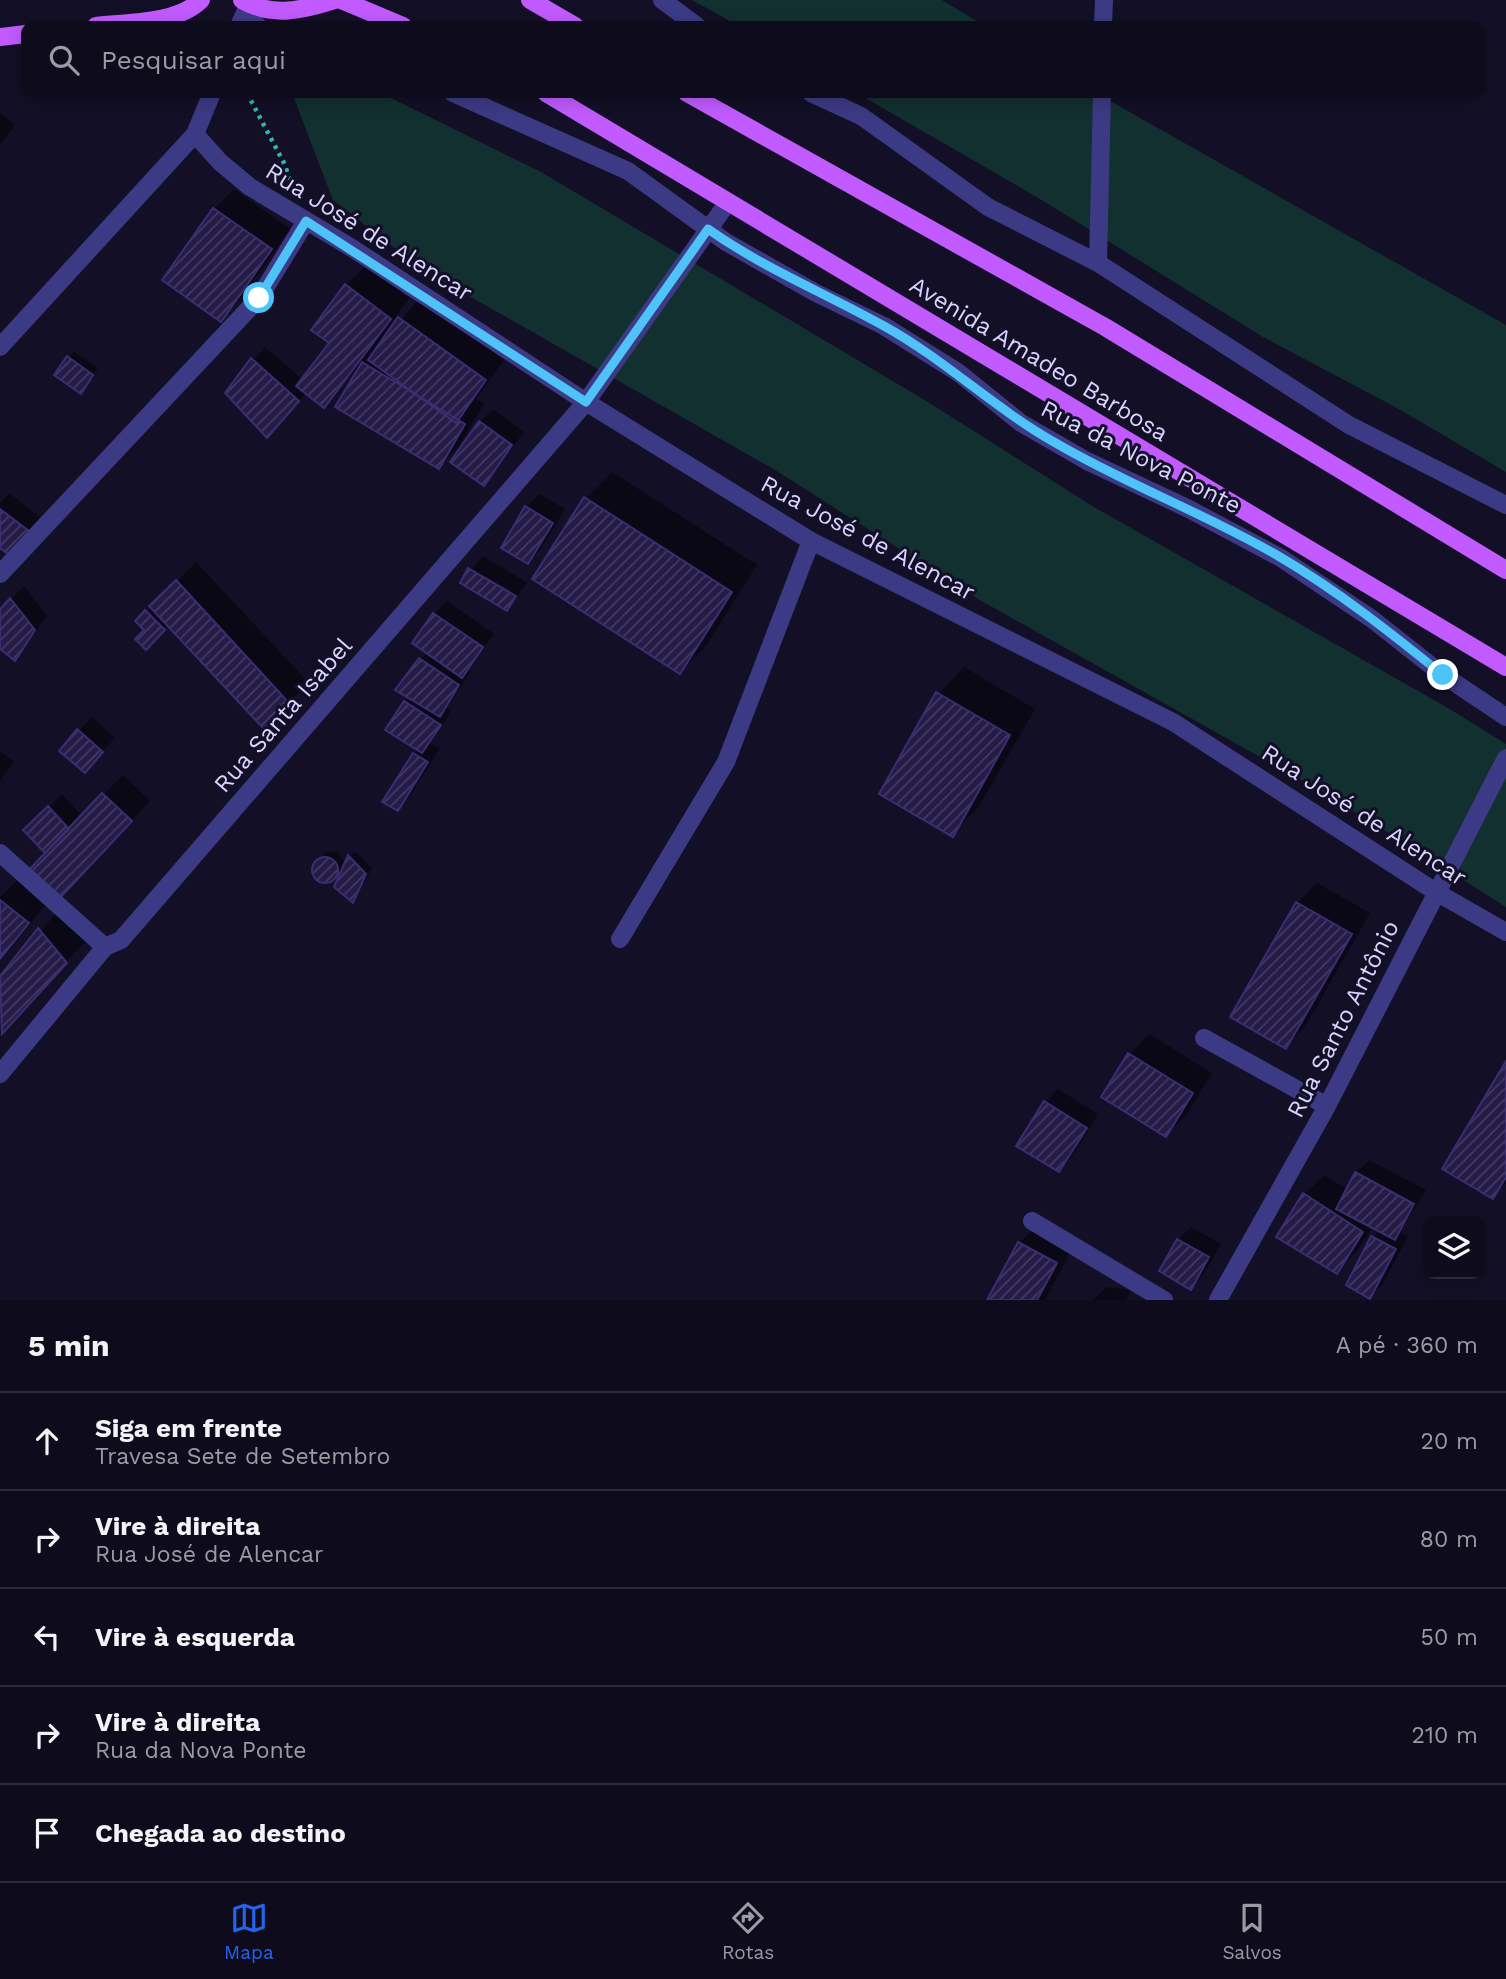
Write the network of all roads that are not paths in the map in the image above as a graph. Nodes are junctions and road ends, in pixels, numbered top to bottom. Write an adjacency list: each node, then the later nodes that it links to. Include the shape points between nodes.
1 (201, 0): 8 (main road, via 190,11)
2 (335, 0): 7 (main road, via 303,10)
3 (341, 0): 9 (main road)
4 (530, 0): 10 (main road)
5 (662, 0): 11 (street)
6 (1104, 0): 12 (street)
7 (246, 16)
8 (137, 21)
9 (391, 21)
10 (566, 21)
11 (690, 21)
12 (1103, 21)
13 (21, 35): 14 (main road)
14 (0, 37)
15 (210, 98): 21 (street)
16 (464, 98): 24 (street, Rua da Nova Ponte, via 628,171)
17 (554, 98): 22 (main road, Avenida Amadeo Barbosa)
18 (697, 98): 30 (main road, via 1105,327)
19 (822, 98): 25 (street, via 861,116 988,207)
20 (1102, 98): 25 (street)
21 (195, 134): 23 (street, Rua José de Alencar, via 250,187); 26 (street)
22 (728, 202): 24 (street, Rua Santa Isabel); 32 (main road, Avenida Amadeo Barbosa)
23 (300, 218): 27 (street, Rua José de Alencar); 31 (street, via 259,298)
24 (708, 229): 27 (street, Rua Santa Isabel); 33 (street, Rua da Nova Ponte, via 816,293 884,326 959,373 1021,423 1076,455 1281,558 1372,618 1443,675)
25 (1098, 263): 28 (street, via 1349,425)
26 (0, 347)
27 (586, 402): 29 (street, Rua José de Alencar); 39 (street, Rua Santa Isabel, via 121,940)
28 (1506, 505)
29 (811, 541): 36 (street, Rua José de Alencar, via 1173,722); 38 (street, via 726,762)
30 (1506, 570)
31 (0, 574)
32 (1506, 667)
33 (1506, 717)
34 (1506, 758): 36 (street, Rua Santo Antônio)
35 (0, 853): 39 (street)
36 (1436, 892): 37 (street, Rua José de Alencar); 42 (street, Rua Santo Antônio)
37 (1506, 932)
38 (620, 939)
39 (105, 947): 41 (street, Rua Santa Isabel)
40 (1204, 1038): 42 (street)
41 (0, 1074)
42 (1327, 1106): 45 (street, Rua Santo Antônio)
43 (1032, 1221): 44 (street)
44 (1164, 1300)
45 (1218, 1300)

